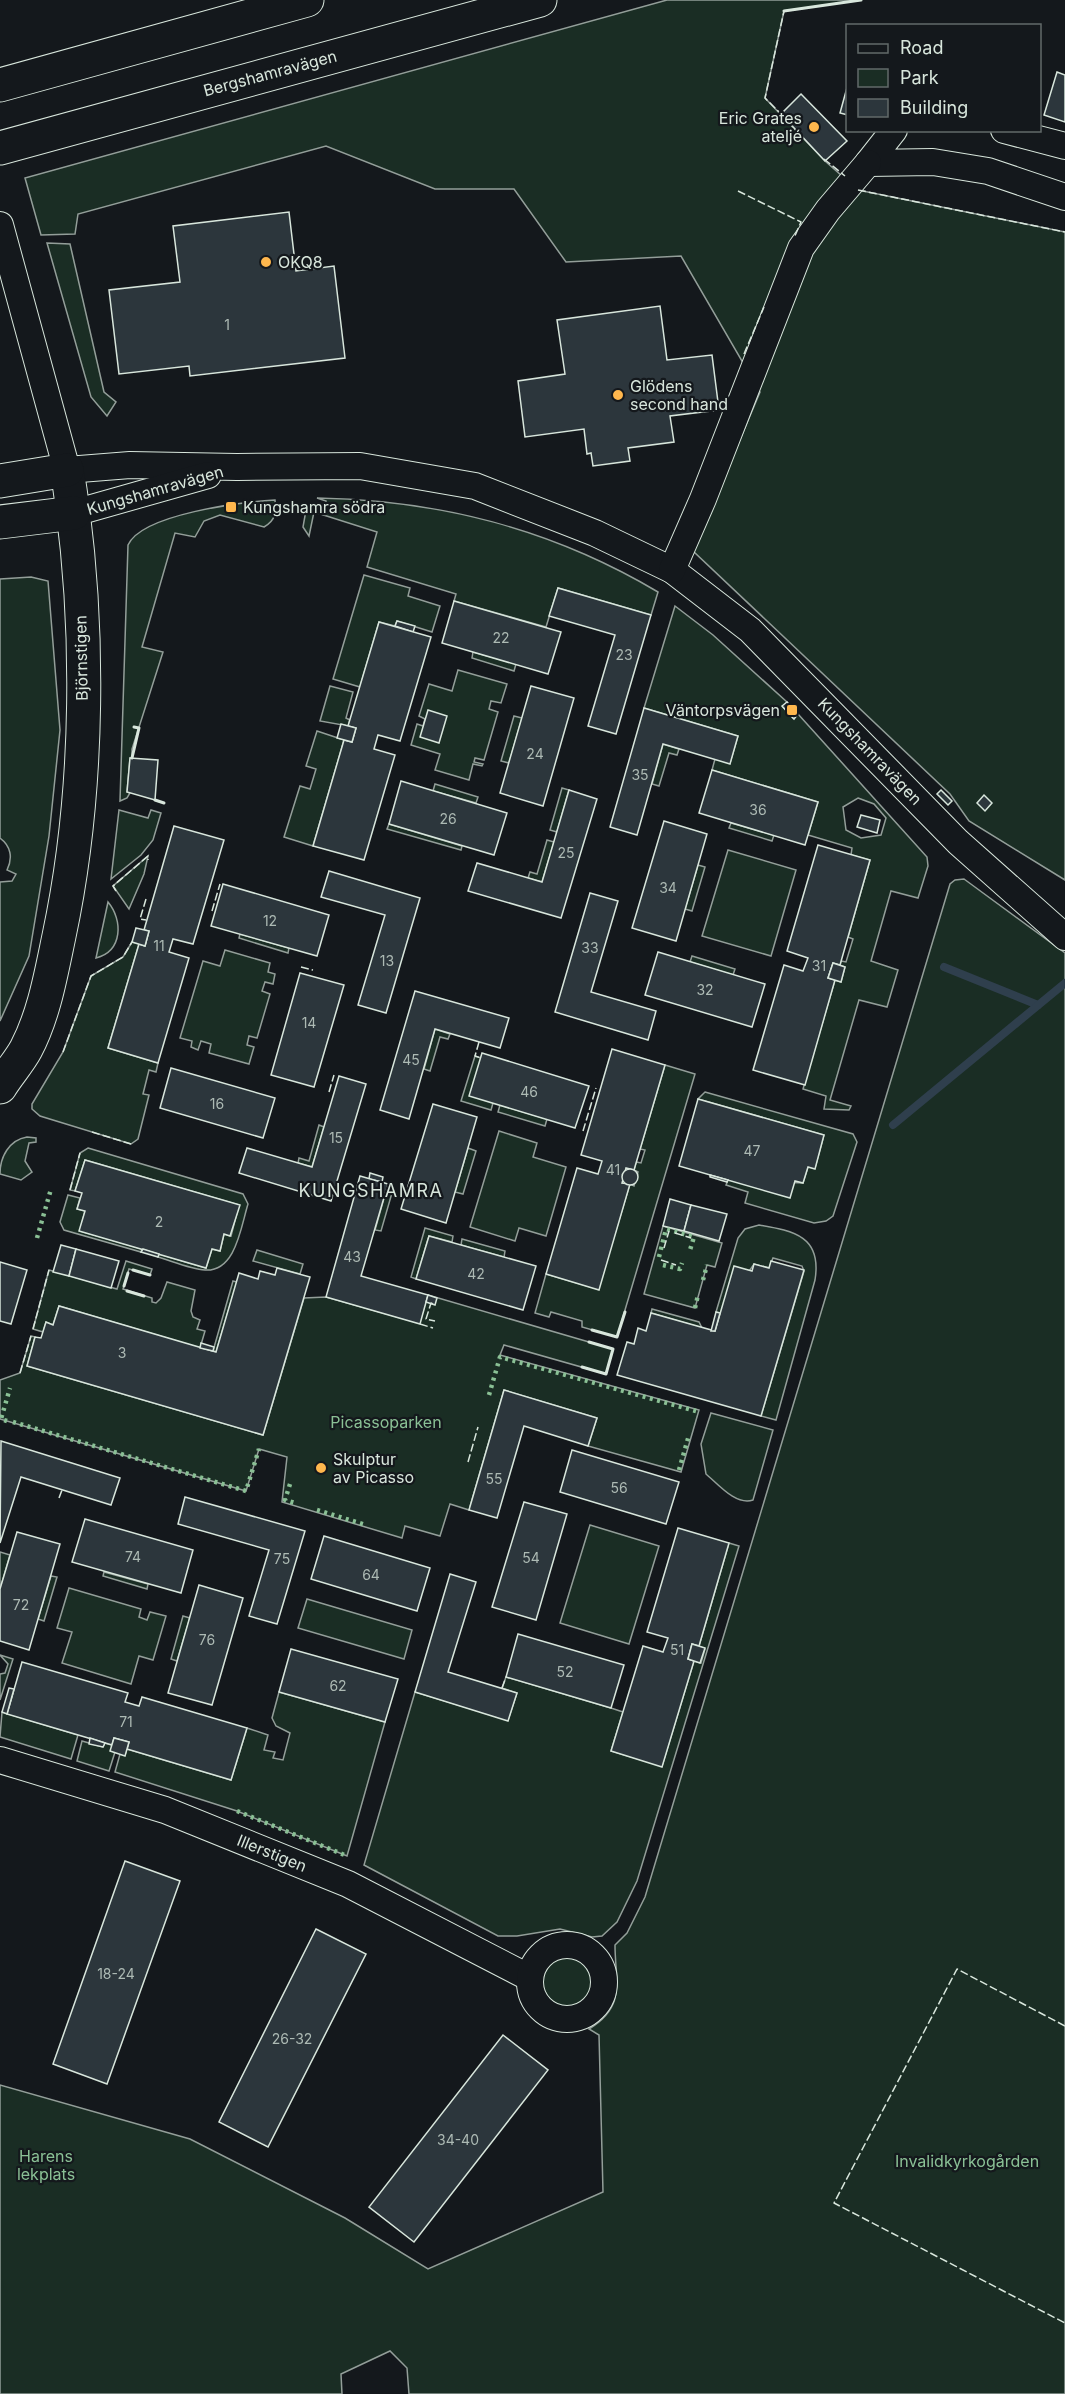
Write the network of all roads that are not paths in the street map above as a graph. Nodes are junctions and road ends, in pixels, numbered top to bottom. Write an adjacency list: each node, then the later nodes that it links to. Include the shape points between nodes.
1 (307, 0): 3 (main road)
2 (540, 0): 7 (main road, Bergshamravägen)
3 (0, 85)
4 (892, 132): 8 (street)
5 (1012, 132): 6 (street)
6 (1065, 146)
7 (0, 148)
8 (868, 163): 9 (street, via 933,162 977,169); 16 (street, via 801,248)
9 (1065, 197)
10 (2, 233): 12 (street, Björnstigen)
11 (237, 468): 12 (street, Kungshamravägen, via 130,465); 14 (street, Kungshamravägen); 16 (street, Kungshamravägen, via 360,466 474,486 595,533)
12 (66, 470): 13 (main road); 14 (main road, Björnstigen)
13 (0, 481)
14 (74, 513): 15 (main road); 18 (main road, Björnstigen, via 83,697 81,785 72,876 49,984 26,1049)
15 (0, 522)
16 (672, 570): 17 (street, Kungshamravägen, via 750,630 958,842)
17 (1065, 936)
18 (0, 1087)
19 (0, 1760): 20 (street, Illerstigen, via 165,1810 348,1884)
20 (530, 1978)

